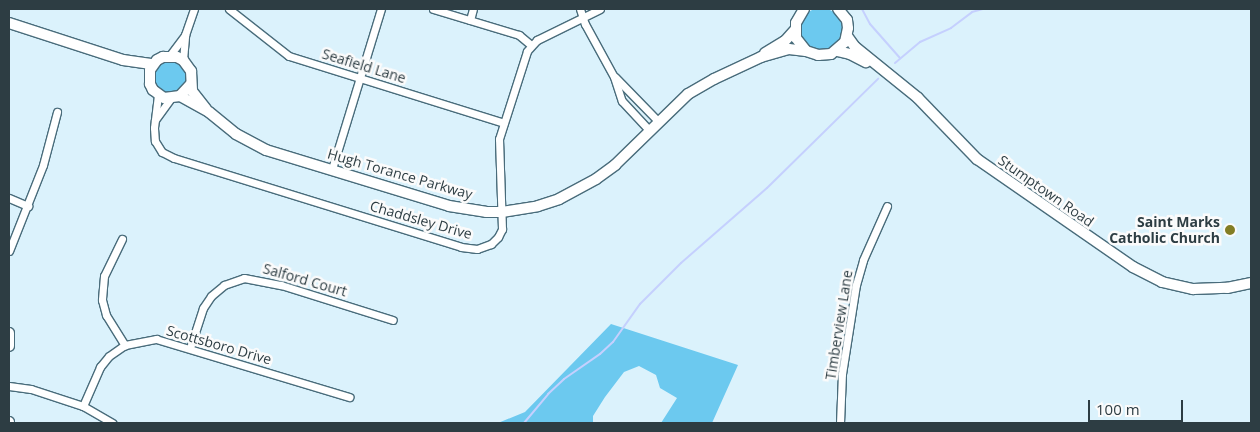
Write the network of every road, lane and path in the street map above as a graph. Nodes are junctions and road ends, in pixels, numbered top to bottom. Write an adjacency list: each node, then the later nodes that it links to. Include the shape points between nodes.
1 (194, 9): 14 (street)
2 (229, 9): 27 (street, Seafield Lane, via 290,56)
3 (381, 9): 27 (street)
4 (433, 9): 11 (street)
5 (473, 9): 11 (street)
6 (580, 9): 10 (street)
7 (600, 9): 10 (street)
8 (803, 9): 13 (street)
9 (838, 9): 15 (street, via 847,20)
10 (582, 17): 16 (street); 26 (street)
11 (470, 20): 16 (street, via 519,35)
12 (9, 23): 21 (street)
13 (795, 30): 17 (street, via 800,45); 20 (street, Hugh Torance Parkway)
14 (185, 35): 19 (street); 22 (street)
15 (847, 36): 18 (street); 24 (street, Stumptown Road, via 854,47)
16 (531, 45): 35 (street, Chaddsley Drive, via 524,56)
17 (806, 51): 18 (street, Hugh Torance Parkway, via 818,55); 20 (street, Hugh Torance Parkway, via 789,48)
18 (837, 51): 24 (street, Stumptown Road)
19 (170, 56): 22 (street); 23 (street, via 163,56)
20 (761, 57): 34 (street, Hugh Torance Parkway, via 698,88)
21 (123, 60): 23 (street); 25 (street)
22 (183, 60): 28 (street, Hugh Torance Parkway, via 191,71)
23 (153, 64): 25 (street)
24 (879, 68): 44 (street, Stumptown Road, via 918,98 978,159 1133,267 1162,282 1193,289 1227,288)
25 (149, 77): 29 (street)
26 (614, 77): 34 (street); 36 (street, via 622,101)
27 (360, 79): 35 (street, Seafield Lane); 37 (street)
28 (191, 84): 30 (street); 32 (street, Hugh Torance Parkway, via 192,91)
29 (158, 95): 30 (street, Hugh Torance Parkway); 33 (street, Chaddsley Drive)
30 (175, 98): 32 (street, Hugh Torance Parkway); 33 (street)
31 (57, 112): 39 (street)
32 (208, 112): 37 (street, Hugh Torance Parkway, via 266,150)
33 (155, 120): 41 (street, Chaddsley Drive, via 156,144 162,152 174,158 469,249 484,247 498,237 502,229)
34 (658, 122): 36 (street, Hugh Torance Parkway)
35 (504, 123): 41 (street, Chaddsley Drive, via 499,146)
36 (649, 130): 41 (street, Hugh Torance Parkway, via 615,165 578,190 538,206)
37 (332, 169): 41 (street, Hugh Torance Parkway, via 449,206)
38 (9, 198): 39 (street)
39 (28, 206): 43 (street)
40 (888, 206): 54 (street, Timberview Lane, via 863,260 856,285 842,374)
41 (502, 212)
42 (122, 239): 47 (street, via 104,276 102,300 106,315)
43 (9, 251)
44 (1251, 283)
45 (393, 320): 49 (street, Salford Court, via 281,285 244,278 224,285 211,296 203,308)
46 (9, 333): 48 (street)
47 (125, 345): 49 (street, Scottsboro Drive, via 156,339); 52 (street, Scottsboro Drive, via 100,367)
48 (9, 346)
49 (190, 348): 51 (street, Scottsboro Drive)
50 (9, 386): 52 (street, via 31,389)
51 (349, 397)
52 (83, 406): 53 (street)
53 (113, 423)
54 (840, 423)

